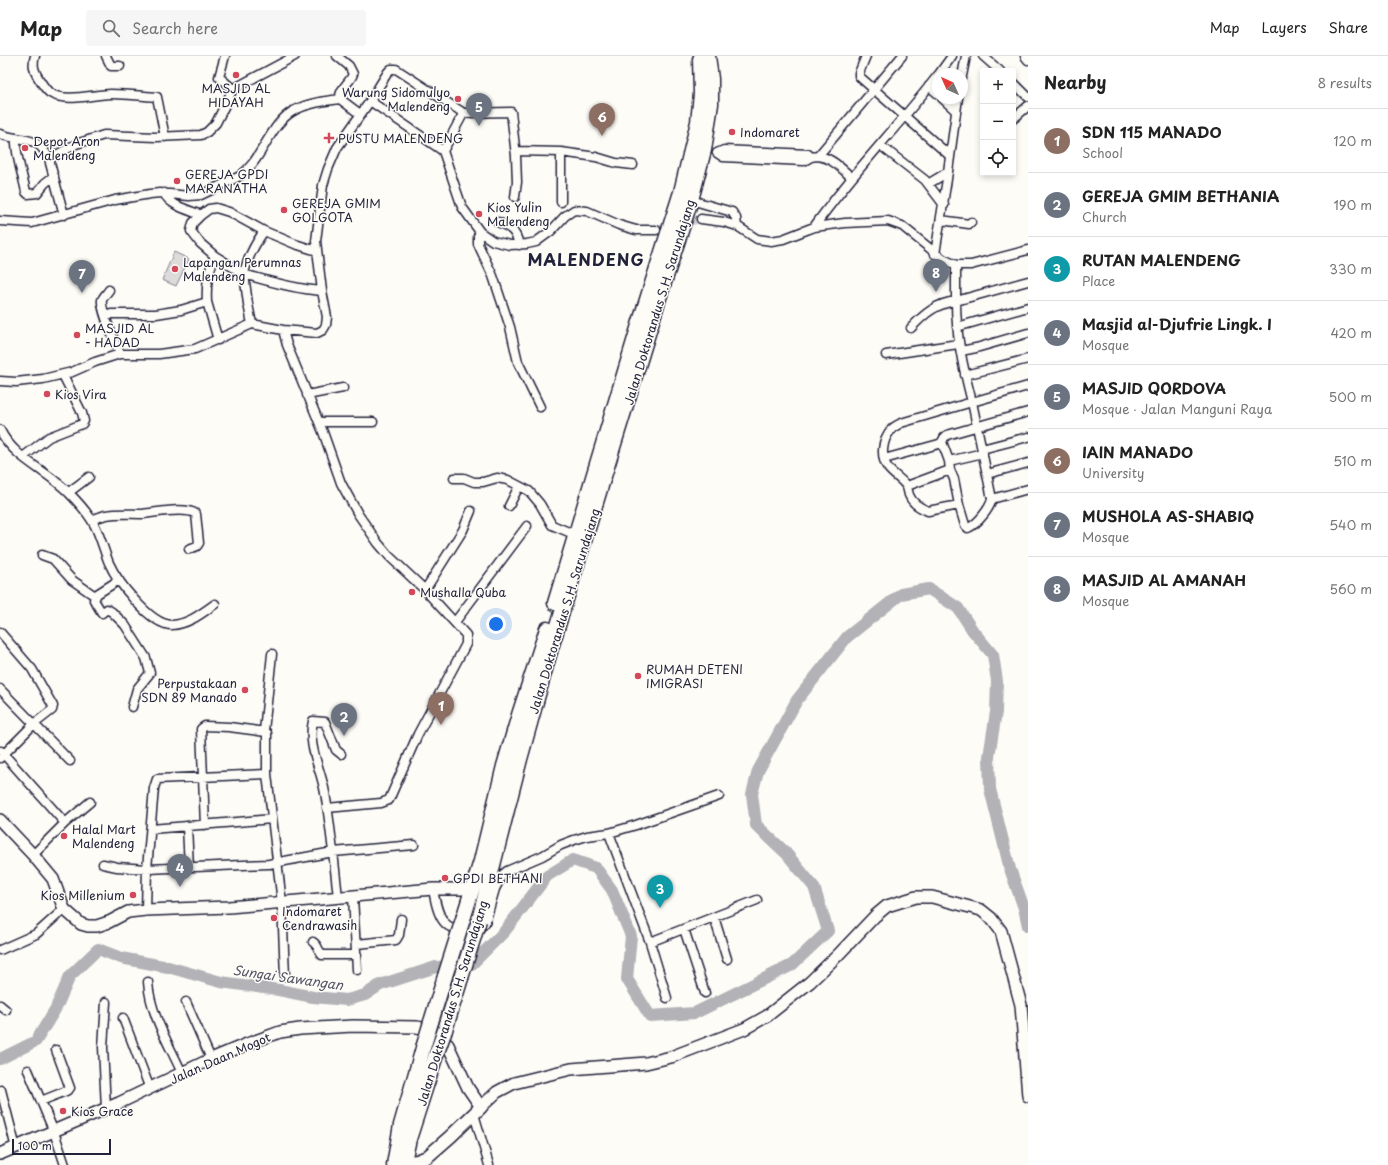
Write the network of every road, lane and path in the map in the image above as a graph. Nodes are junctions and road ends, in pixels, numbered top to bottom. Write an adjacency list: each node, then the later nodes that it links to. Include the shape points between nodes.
1 (36, 56): 37 (street, via 33,62 38,77 46,89 55,95 69,98 109,94 157,97)
2 (106, 56): 15 (street, via 111,66)
3 (225, 56): 22 (street, via 219,77)
4 (295, 56): 22 (street)
5 (337, 56): 26 (street, via 349,66 353,75 341,90)
6 (700, 56): 127 (highway, Jalan Doktorandus S.H. Sarundajang, via 701,94 693,150)
7 (708, 56): 43 (highway, Jalan Doktorandus S.H. Sarundajang, via 711,79)
8 (866, 56): 24 (street, via 859,76)
9 (902, 56): 24 (street)
10 (952, 56): 16 (street)
11 (966, 56): 17 (street)
12 (983, 56): 18 (street)
13 (1025, 56): 14 (street)
14 (1028, 60)
15 (120, 66)
16 (943, 68)
17 (964, 68)
18 (995, 68)
19 (932, 82): 21 (street)
20 (1016, 85): 25 (street)
21 (929, 86): 23 (street); 34 (street)
22 (233, 89): 37 (street, via 218,118 207,132 201,135)
23 (932, 89)
24 (874, 90): 34 (street); 45 (street)
25 (1028, 97)
26 (340, 99): 33 (street); 52 (street, via 311,104 291,113 280,123 253,164 240,176 195,196)
27 (370, 101): 32 (street, via 388,72 396,69); 33 (street); 41 (street)
28 (948, 104): 31 (street)
29 (956, 104): 31 (street)
30 (1028, 106): 35 (street)
31 (955, 110): 44 (street)
32 (466, 113): 40 (street, via 511,112); 41 (street)
33 (360, 114): 71 (street, via 337,148 328,169 319,213)
34 (904, 116): 39 (street); 44 (street)
35 (1016, 116)
36 (0, 134): 38 (street)
37 (166, 137): 46 (street, via 104,135 76,144)
38 (16, 139): 46 (street, via 37,142); 50 (street, via 15,146 26,192 36,193 45,183)
39 (880, 145): 49 (street); 51 (street)
40 (516, 151): 42 (street); 53 (street)
41 (443, 152): 68 (street, via 462,207)
42 (561, 152): 47 (street); 55 (street)
43 (710, 153): 45 (street, via 724,150); 54 (highway, Jalan Doktorandus S.H. Sarundajang)
44 (949, 155): 48 (street)
45 (814, 156): 49 (street, via 833,162)
46 (50, 160): 50 (street)
47 (633, 166)
48 (948, 172): 51 (street); 56 (street)
49 (851, 177): 65 (street)
50 (55, 180): 57 (street)
51 (928, 184): 56 (street)
52 (164, 193): 57 (street, via 115,200); 58 (street, via 166,198 176,205)
53 (515, 197)
54 (691, 200): 64 (street, via 732,212); 130 (highway, Jalan Doktorandus S.H. Sarundajang)
55 (561, 202)
56 (944, 205): 60 (street)
57 (64, 215): 61 (street, via 32,223)
58 (201, 215): 67 (street, via 216,208 229,212); 73 (street, via 191,227 192,233)
59 (701, 220): 64 (street)
60 (942, 220): 63 (street, via 969,224); 72 (street)
61 (0, 221)
62 (498, 222): 69 (street, via 514,232)
63 (971, 222)
64 (737, 226): 65 (street, via 757,239 771,241)
65 (814, 227): 72 (street, via 888,221 902,226)
66 (656, 230): 69 (street, via 636,230 587,211 574,210 544,237 536,242)
67 (264, 231): 71 (street); 75 (street, via 245,267)
68 (480, 232): 69 (street, via 497,243); 100 (street, via 478,244 493,276 510,327 518,362)
69 (519, 245)
70 (1028, 250): 74 (street)
71 (317, 251): 78 (street)
72 (936, 254): 74 (street)
73 (215, 256): 75 (street); 80 (street, via 207,277)
74 (956, 267): 79 (street)
75 (244, 274): 78 (street, via 278,285); 83 (street)
76 (1028, 281): 79 (street)
77 (109, 290): 82 (street, via 102,299)
78 (322, 291): 86 (street, via 327,317 325,328 317,333)
79 (956, 301): 84 (street); 85 (street, via 933,308)
80 (207, 302): 82 (street, via 162,313 111,314); 88 (street)
81 (1028, 307): 84 (street)
82 (106, 317): 90 (street)
83 (252, 324): 86 (street); 88 (street)
84 (957, 327): 89 (street)
85 (911, 328)
86 (283, 330): 98 (street)
87 (1028, 333): 89 (street, via 976,348)
88 (218, 340): 90 (street, via 195,349 178,352)
89 (960, 347): 91 (street); 94 (street)
90 (120, 354): 93 (street)
91 (886, 355)
92 (1028, 359): 94 (street)
93 (63, 375): 95 (street, via 28,381); 109 (street, via 84,421 49,437)
94 (965, 375): 99 (street)
95 (0, 381)
96 (1028, 386): 99 (street)
97 (343, 388): 98 (street)
98 (308, 395): 102 (street)
99 (972, 402): 104 (street); 110 (street, via 901,423 891,429 884,443)
100 (540, 407)
101 (1028, 412): 104 (street)
102 (319, 422): 103 (street); 132 (street, via 341,483 358,514 389,556)
103 (373, 422)
104 (976, 426): 107 (street, via 947,435); 108 (street)
105 (0, 430): 109 (street, via 8,444)
106 (1028, 437): 108 (street)
107 (942, 442): 110 (street); 111 (street)
108 (982, 451): 111 (street); 114 (street)
109 (23, 457): 120 (street)
110 (884, 459): 117 (street, via 888,468)
111 (949, 461): 113 (street)
112 (1028, 463): 114 (street)
113 (950, 470): 117 (street); 122 (street)
114 (987, 474): 121 (street)
115 (89, 476): 120 (street)
116 (454, 478): 118 (street, via 483,482 492,478 502,478)
117 (907, 486): 122 (street, via 913,501 928,511)
118 (520, 487): 123 (street); 127 (street, via 534,496 552,525)
119 (1028, 489): 121 (street)
120 (69, 492): 125 (street)
121 (992, 498): 122 (street, via 979,521 968,528)
122 (959, 505)
123 (509, 506)
124 (470, 510): 132 (street, via 463,530)
125 (92, 520): 128 (street, via 100,516 121,513 193,512 196,514 199,543); 131 (street, via 109,564)
126 (527, 526): 135 (street)
127 (576, 535): 130 (highway, Jalan Doktorandus S.H. Sarundajang)
128 (188, 549)
129 (42, 555): 133 (street, via 53,559 72,580)
130 (569, 574): 165 (highway, Jalan Doktorandus S.H. Sarundajang); 167 (highway, Jalan Doktorandus S.H. Sarundajang, via 519,715)
131 (119, 580): 133 (street); 134 (street, via 146,612 164,624 192,620)
132 (426, 590): 135 (street)
133 (95, 596): 139 (street, via 99,611 102,613 106,609 112,612 125,625 146,658 150,673 137,689)
134 (215, 604)
135 (455, 622): 149 (street, via 466,635 466,644 418,734 389,800)
136 (0, 632): 140 (street, via 32,670 53,706 52,710)
137 (272, 654): 141 (street)
138 (0, 689): 140 (street)
139 (132, 707)
140 (34, 724): 142 (street); 144 (street)
141 (264, 731): 145 (street, via 267,733); 146 (street, via 202,727 200,732)
142 (1, 754): 152 (street)
143 (341, 754): 149 (street, via 336,750 325,722 313,721 312,750 324,786)
144 (70, 762)
145 (267, 774): 146 (street); 150 (street)
146 (204, 776): 153 (street); 155 (street, via 156,778)
147 (719, 796): 156 (street)
148 (90, 802): 152 (street)
149 (327, 808): 158 (street)
150 (272, 819): 153 (street); 160 (street)
151 (0, 820): 159 (main road)
152 (65, 823): 159 (street)
153 (205, 825): 154 (street)
154 (187, 826): 155 (street); 163 (street)
155 (151, 829): 164 (street)
156 (609, 833): 161 (street, via 574,840); 178 (street)
157 (414, 845): 158 (street)
158 (333, 852): 160 (street); 169 (street)
159 (33, 855): 172 (main road, via 53,879)
160 (277, 862): 163 (street); 171 (street)
161 (530, 862): 165 (street); 166 (street, via 502,875 495,889 486,923 482,926 455,929 447,925 442,919)
162 (104, 864): 164 (street)
163 (189, 868): 164 (street)
164 (147, 869): 173 (street)
165 (492, 870): 207 (highway, Jalan Doktorandus S.H. Sarundajang, bridge, via 479,920 436,1055 409,1139)
166 (433, 889): 167 (main road); 168 (main road)
167 (472, 889): 207 (highway, Jalan Doktorandus S.H. Sarundajang, bridge, via 401,1125)
168 (353, 896): 169 (main road); 179 (street)
169 (338, 897): 171 (main road)
170 (757, 900): 174 (street)
171 (282, 903): 173 (main road); 184 (street)
172 (64, 909): 173 (main road, via 81,924 91,926 109,922 128,912); 180 (street, via 36,934)
173 (146, 910)
174 (714, 918): 176 (street); 182 (street)
175 (401, 919): 179 (street, via 396,940)
176 (684, 929): 178 (street); 186 (street)
177 (313, 942): 181 (street, via 322,955)
178 (650, 942): 187 (street)
179 (356, 944): 181 (street)
180 (0, 950)
181 (357, 955): 183 (street)
182 (727, 959)
183 (357, 970)
184 (285, 976)
185 (148, 982): 195 (street, via 152,1006)
186 (705, 993)
187 (667, 998)
188 (106, 1002): 202 (street)
189 (186, 1002): 193 (street)
190 (123, 1018): 198 (street)
191 (1026, 1045): 199 (main road, via 1021,1005 1000,931 991,918 981,910 932,897 916,897 887,906 874,916 810,982 767,1016 744,1029 671,1057 646,1063 571,1069 514,1083); 200 (main road)
192 (56, 1050): 201 (street, via 70,1088)
193 (211, 1059): 195 (main road, Jalan Daan Mogot); 196 (main road, Jalan Daan Mogot, via 280,1032 353,1026 417,1027 431,1030 443,1039)
194 (28, 1070): 201 (street)
195 (182, 1073): 198 (main road, Jalan Daan Mogot)
196 (468, 1088): 199 (main road, via 484,1096); 203 (main road, Jalan Daan Mogot)
197 (1, 1090): 205 (street)
198 (150, 1090): 202 (main road, Jalan Daan Mogot)
199 (497, 1092): 203 (main road)
200 (1028, 1096)
201 (41, 1101): 204 (street)
202 (106, 1109): 204 (main road, Jalan Daan Mogot)
203 (477, 1110): 207 (main road, via 427,1157); 209 (street)
204 (54, 1132): 205 (main road, Jalan Daan Mogot); 208 (street)
205 (16, 1148): 206 (main road, Jalan Daan Mogot)
206 (0, 1154)
207 (398, 1164)
208 (65, 1165)
209 (489, 1165)

